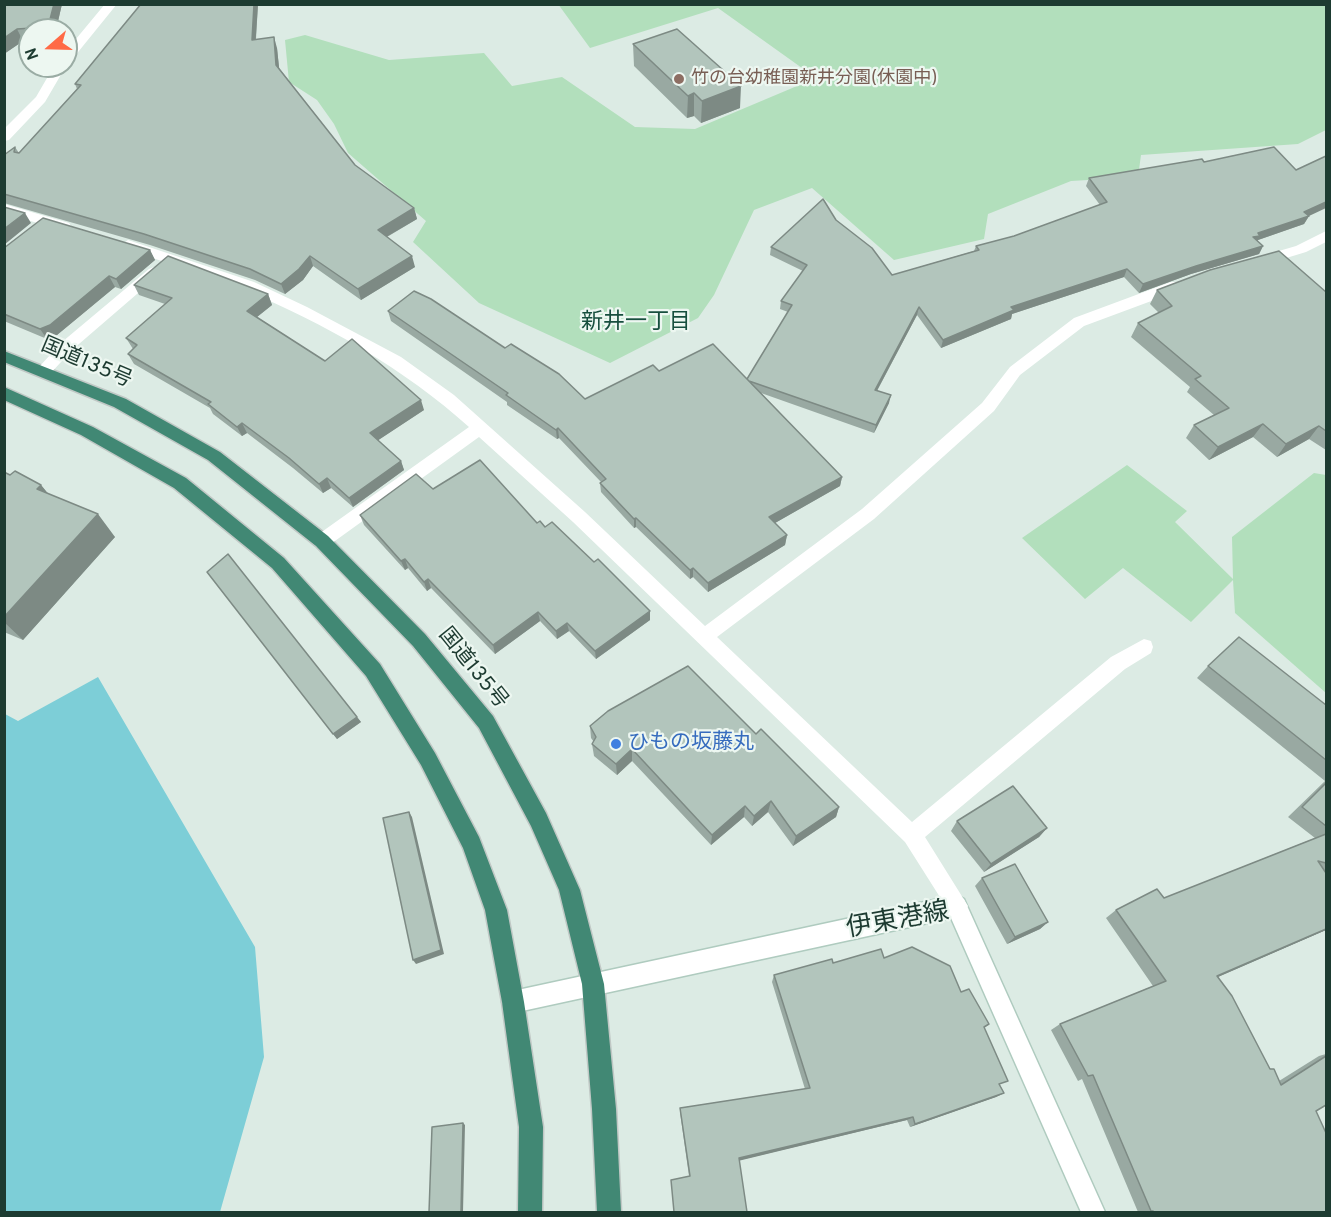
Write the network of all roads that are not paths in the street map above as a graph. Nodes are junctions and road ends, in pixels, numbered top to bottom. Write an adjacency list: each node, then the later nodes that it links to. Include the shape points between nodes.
1 (112, 4): 2 (street)
2 (78, 44)
3 (53, 78): 4 (street, via 40,99)
4 (4, 137)
5 (4, 208): 6 (street)
6 (47, 221): 7 (street); 8 (street)
7 (80, 231)
8 (30, 236)
9 (1326, 236): 12 (street, via 1300,249)
10 (112, 240): 11 (street)
11 (169, 259): 15 (street, via 67,346); 17 (street, via 249,286 378,351 448,399)
12 (1249, 264)
13 (1186, 283): 19 (street, via 1079,322 1015,371 988,407 868,514)
14 (4, 356): 15 (highway, 国道135号)
15 (44, 371): 18 (highway, 国道135号, via 120,403 214,456)
16 (4, 393): 24 (highway, via 87,431 180,483 278,562 373,670 428,759 472,844 496,910)
17 (480, 428): 18 (street); 19 (street)
18 (322, 541): 23 (highway, 国道135号, via 419,640 486,722 539,820 569,890)
19 (704, 637): 21 (street)
20 (1144, 647): 21 (street, via 1118,663)
21 (912, 835): 22 (street)
22 (957, 906): 23 (street, 伊東港線); 27 (street, 伊東港線)
23 (593, 984): 24 (street, 伊東港線); 26 (highway, 国道135号)
24 (513, 1002): 25 (highway, via 531,1127)
25 (530, 1212)
26 (609, 1212)
27 (1093, 1212)

